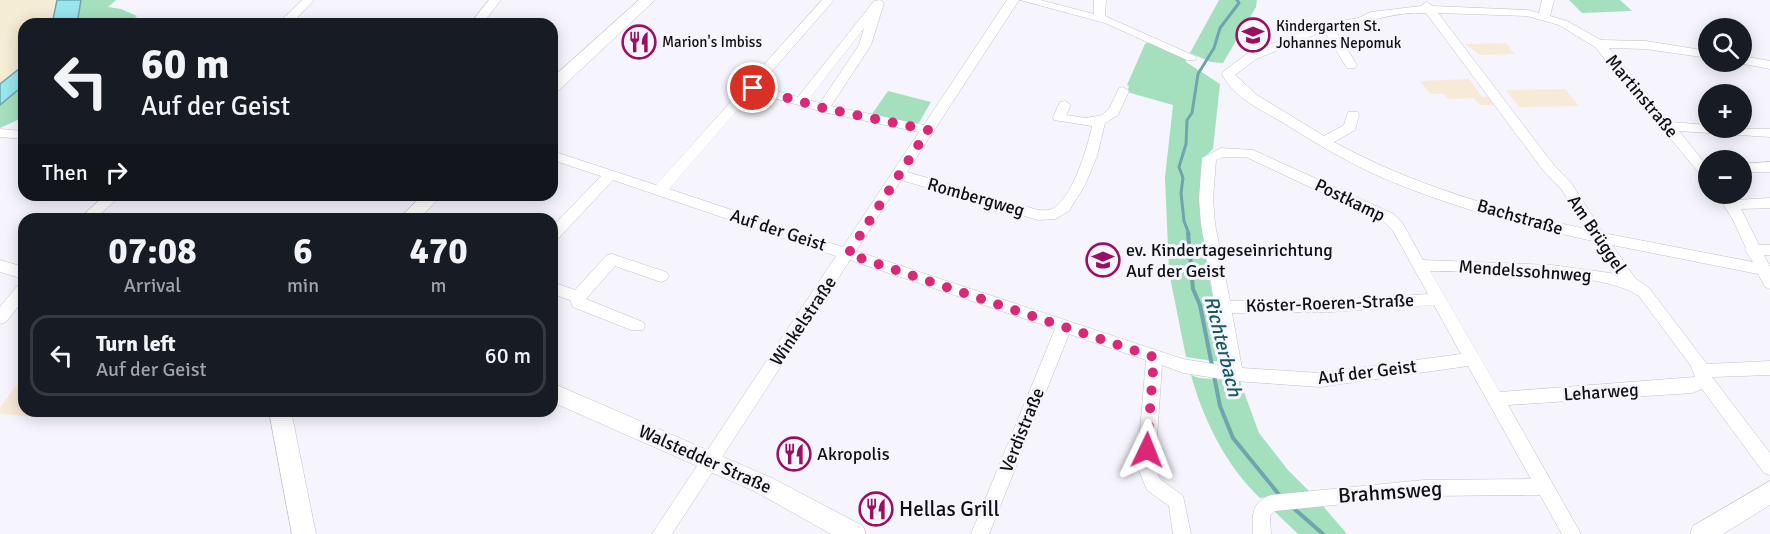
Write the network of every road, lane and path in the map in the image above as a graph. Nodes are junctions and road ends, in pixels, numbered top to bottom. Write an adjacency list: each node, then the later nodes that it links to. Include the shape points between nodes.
1 (308, 0): 12 (street)
2 (495, 0): 13 (street)
3 (648, 0): 23 (main road)
4 (828, 0): 24 (street)
5 (1013, 0): 32 (street, Winkelstraße)
6 (1026, 0): 14 (street)
7 (1100, 0): 14 (street)
8 (1548, 0): 11 (street)
9 (879, 1): 26 (street); 28 (street, via 865,45)
10 (1426, 5): 11 (street, Martinstraße); 15 (street, Martinstraße); 52 (street, Am Brüggel, via 1567,187)
11 (1544, 17): 16 (street, Martinstraße)
12 (290, 18)
13 (481, 18)
14 (1099, 18): 18 (street)
15 (1327, 27): 20 (street); 22 (street, Martinstraße, via 1252,56)
16 (1599, 44): 17 (street, Martinstraße, via 1646,45); 31 (street, Martinstraße)
17 (1698, 53)
18 (1191, 57)
19 (1752, 62): 21 (street)
20 (1351, 65)
21 (1770, 65)
22 (1228, 74): 36 (street, Bachstraße, via 1237,87)
23 (558, 82)
24 (753, 88): 26 (street); 43 (street)
25 (1123, 92): 30 (street, via 1113,113)
26 (800, 102): 28 (street)
27 (1065, 105): 30 (street, via 1059,117 1079,123)
28 (823, 108): 32 (street)
29 (1353, 115): 36 (street, via 1350,127)
30 (1099, 120): 41 (street, Rombergweg, via 1098,137 1068,202 1057,213 1038,215)
31 (1668, 126): 34 (street); 38 (street, Martinstraße)
32 (928, 130): 41 (street, Winkelstraße)
33 (0, 134): 35 (street)
34 (1769, 134)
35 (18, 135)
36 (1324, 142): 52 (street, Bachstraße, via 1392,176 1517,219)
37 (558, 157): 42 (street, Auf der Geist)
38 (1698, 161)
39 (1770, 167): 40 (street)
40 (1752, 168)
41 (899, 174): 55 (street, Winkelstraße)
42 (610, 175): 43 (street, Auf der Geist); 51 (street)
43 (659, 191): 55 (street, Auf der Geist)
44 (107, 201): 49 (street)
45 (427, 201): 50 (main road)
46 (1752, 201): 47 (street)
47 (1770, 203)
48 (1730, 204): 53 (street)
49 (93, 213)
50 (414, 213)
51 (558, 230)
52 (1599, 239): 58 (street, Bachstraße); 61 (street, Am Brüggel)
53 (1752, 250): 54 (street); 58 (street)
54 (1770, 250)
55 (848, 254): 70 (street, Auf der Geist); 79 (street, Winkelstraße)
56 (1419, 265): 61 (street, Mendelssohnweg, via 1523,268); 66 (street, Postkamp); 67 (street, Postkamp, via 1398,228 1377,210 1248,153 1221,152 1209,158 1206,199)
57 (0, 266): 59 (street)
58 (1761, 269): 62 (street)
59 (18, 274)
60 (661, 276): 65 (street, via 612,259)
61 (1631, 283): 75 (street, Am Brüggel, via 1644,292)
62 (1770, 283)
63 (18, 286): 68 (street)
64 (558, 290): 65 (street)
65 (578, 297): 69 (street, via 578,303)
66 (1437, 299): 67 (street, Köster-Roeren-Straße, via 1331,306); 72 (street, Postkamp)
67 (1223, 307): 74 (street, Postkamp)
68 (0, 318)
69 (637, 326)
70 (1064, 326): 71 (street, Auf der Geist); 86 (street, Verdistraße)
71 (1154, 357): 74 (street, Auf der Geist); 87 (street, via 1146,466 1153,484 1177,502)
72 (1471, 358): 74 (street, Auf der Geist, via 1320,380); 77 (street, Postkamp)
73 (1770, 368): 75 (street, Leharweg)
74 (1231, 374)
75 (1703, 375): 77 (street, Leharweg, via 1700,383 1692,386); 80 (street, Am Brüggel)
76 (558, 395): 79 (main road, Walstedder Straße)
77 (1495, 399): 81 (street, Postkamp)
78 (281, 417): 83 (main road)
79 (710, 461): 84 (street, Winkelstraße); 85 (main road, Walstedder Straße, via 764,485)
80 (1770, 467)
81 (1546, 487): 88 (street, Brahmsweg, via 1424,488 1271,503 1261,512); 89 (street, Postkamp)
82 (1770, 492): 90 (main road)
83 (304, 534)
84 (661, 534)
85 (854, 534)
86 (980, 534)
87 (1182, 534)
88 (1262, 534)
89 (1572, 534)
90 (1702, 534)

